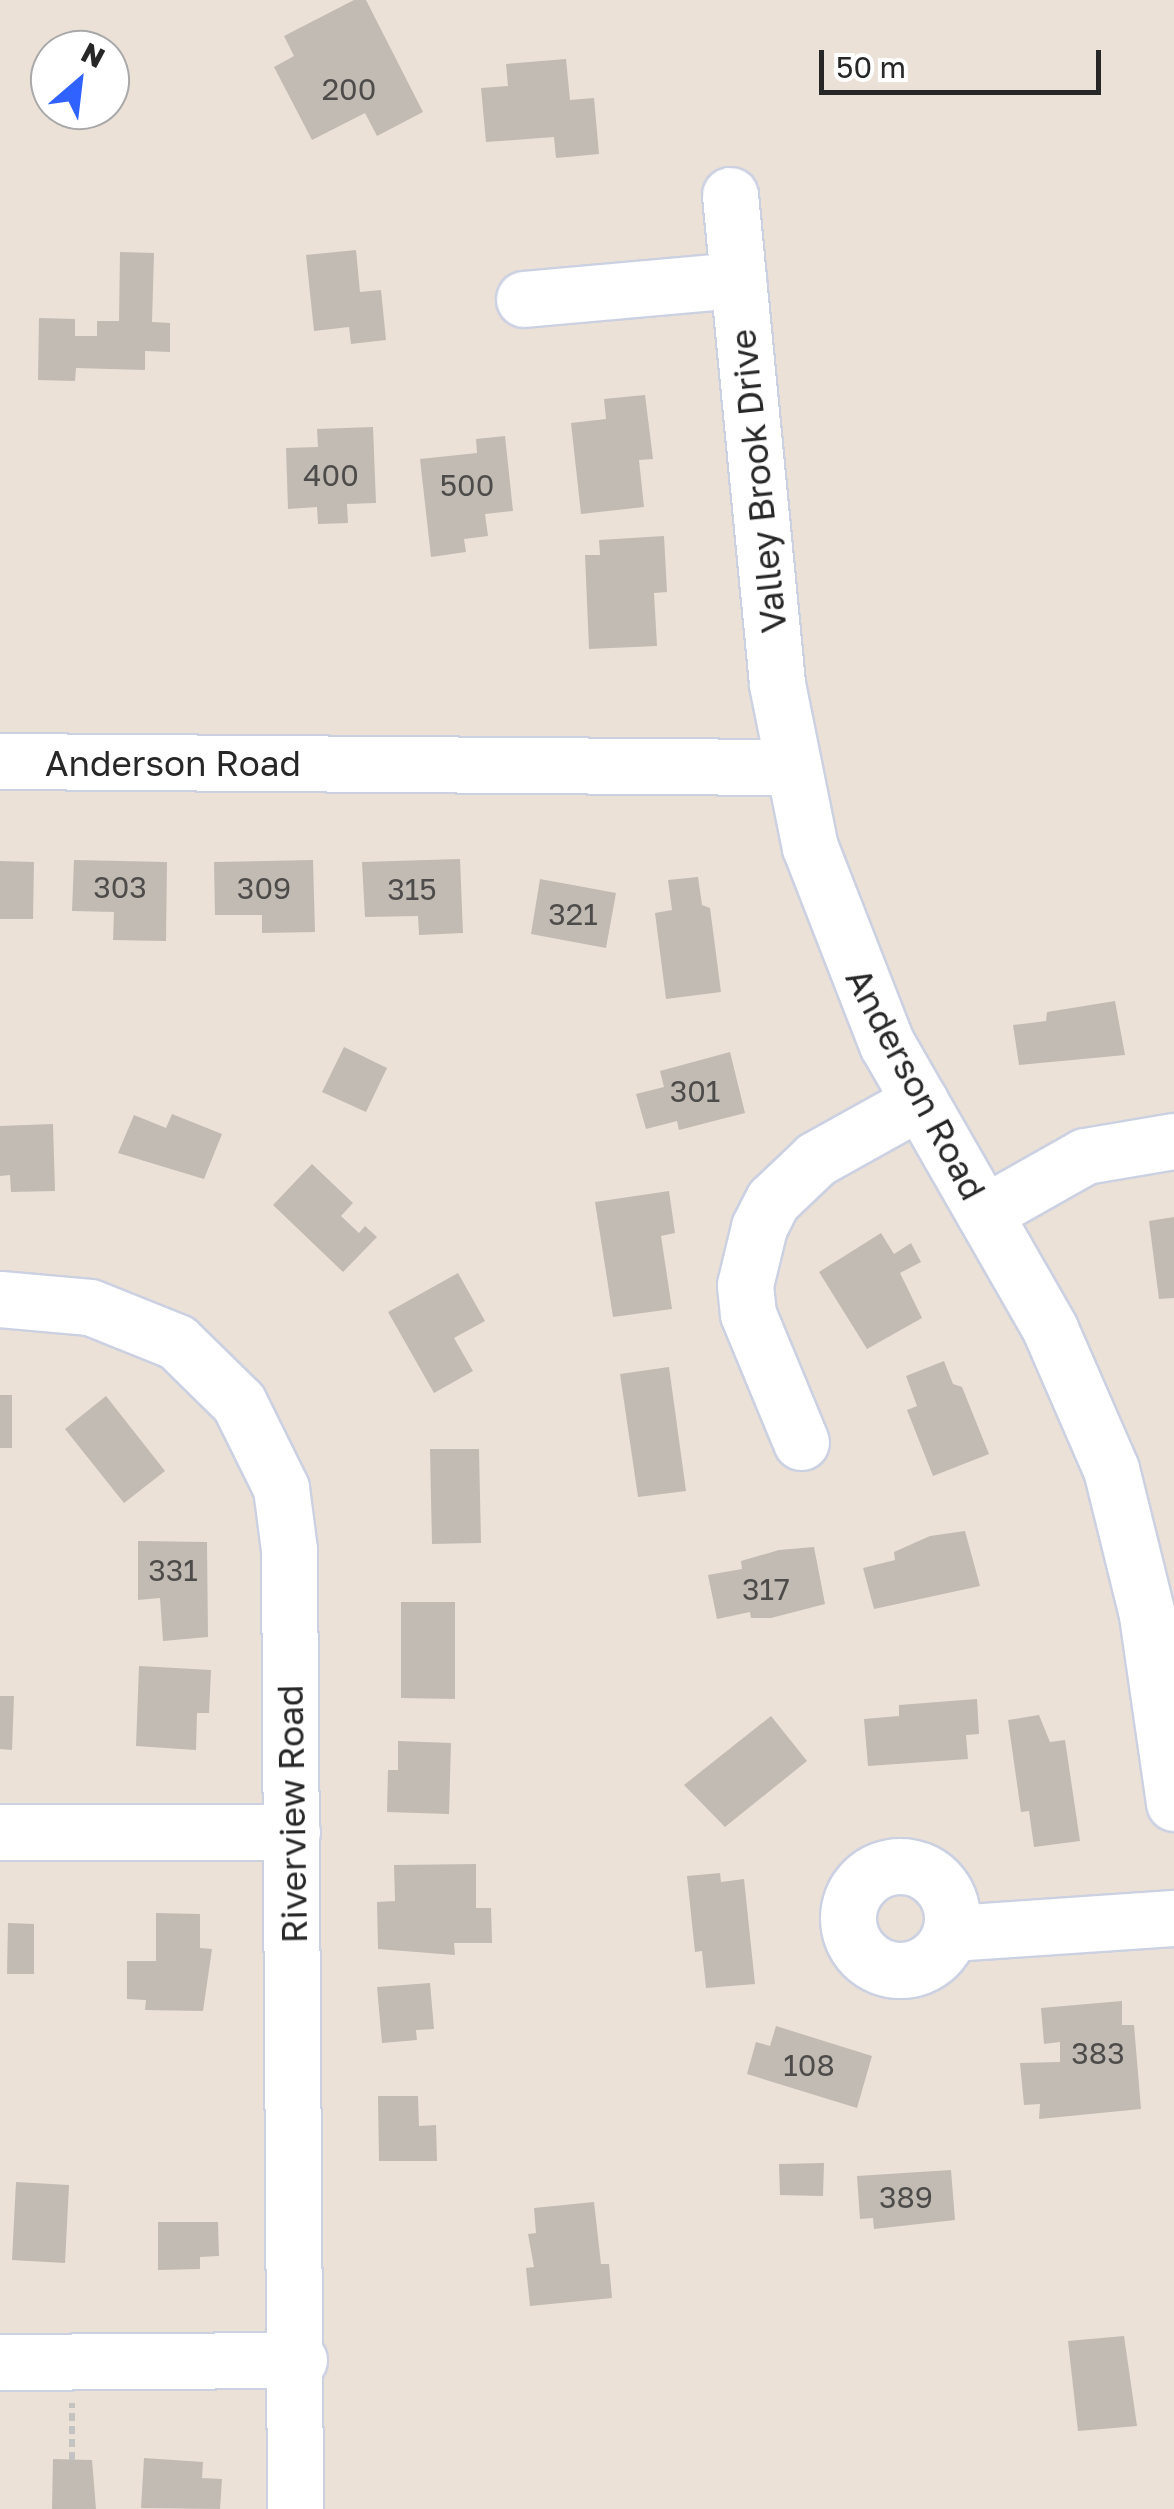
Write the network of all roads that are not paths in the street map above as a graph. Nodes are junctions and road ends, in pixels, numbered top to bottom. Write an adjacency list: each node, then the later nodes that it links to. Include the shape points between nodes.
1 (730, 195): 2 (street, Valley Brook Drive)
2 (738, 280): 3 (street); 5 (street, Valley Brook Drive)
3 (524, 299)
4 (0, 761): 5 (street, Anderson Road)
5 (790, 767): 6 (street, Anderson Road, via 810,847 860,986)
6 (920, 1101): 8 (street, Anderson Road); 10 (street, via 794,1177 773,1200 754,1242 748,1314)
7 (1174, 1141): 8 (street, via 1085,1156)
8 (984, 1213): 11 (street, Anderson Road, via 1050,1329 1111,1468 1147,1615)
9 (0, 1300): 13 (street, Riverview Road, via 90,1307 151,1328 219,1378 258,1431 286,1516)
10 (801, 1442)
11 (1174, 1802)
12 (0, 1832): 13 (street)
13 (292, 1832): 16 (street, Riverview Road)
14 (1174, 1918): 15 (street)
15 (953, 1933)
16 (299, 2360): 17 (street); 18 (street, Riverview Road)
17 (0, 2362)
18 (296, 2509)

